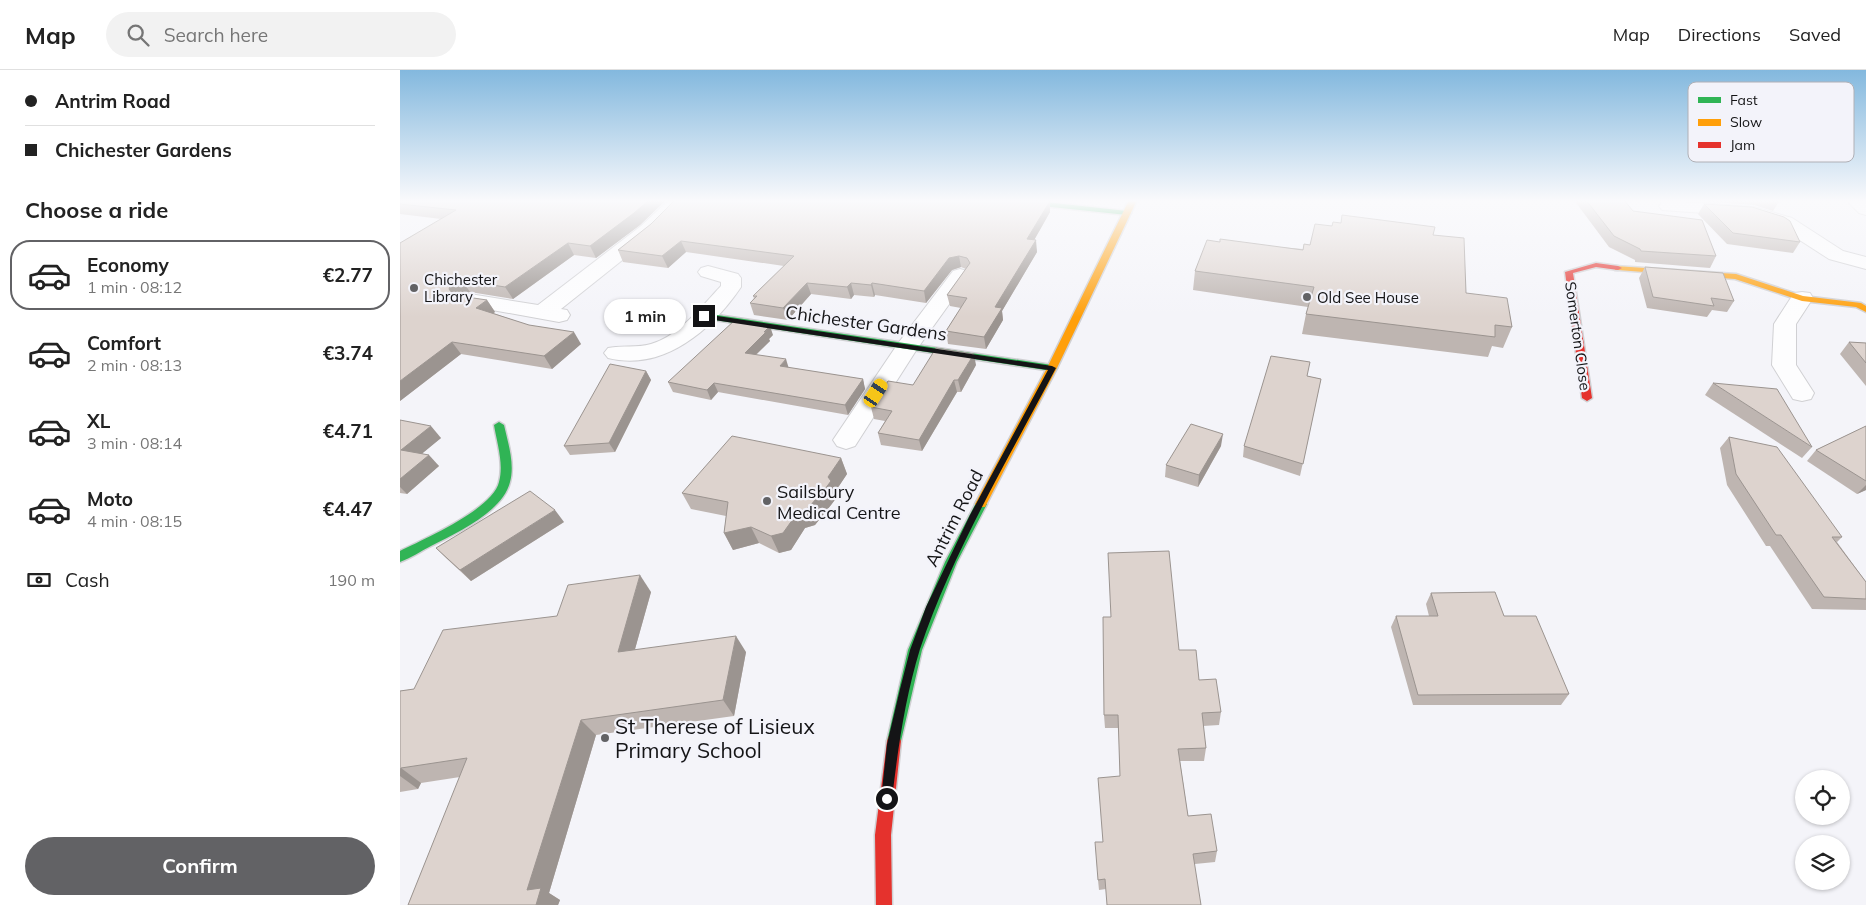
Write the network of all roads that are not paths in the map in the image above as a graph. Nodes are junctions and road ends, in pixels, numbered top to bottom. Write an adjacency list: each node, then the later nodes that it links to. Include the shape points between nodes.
1 (638, 239): 8 (street, via 551,314)
2 (1114, 239): 13 (street, Antrim Road)
3 (1812, 239): 4 (street, via 1836,255)
4 (1866, 263)
5 (708, 272): 10 (street, via 731,278 731,287)
6 (960, 275): 11 (street)
7 (1802, 298): 9 (street, Somerton Close, via 1858,305); 14 (street, via 1785,324 1784,365); 15 (street, Somerton Close, via 1736,278 1596,265 1569,272)
8 (470, 300)
9 (1866, 309)
10 (704, 316): 11 (street, Chichester Gardens); 12 (street, via 681,337 656,350)
11 (907, 347): 13 (street, Chichester Gardens); 17 (street)
12 (616, 353)
13 (1052, 368): 19 (street, Antrim Road, via 951,562 915,650 893,744 883,835)
14 (1802, 393)
15 (1587, 398)
16 (499, 425): 18 (street, via 505,478 502,491 464,522)
17 (846, 440)
18 (400, 557)
19 (884, 905)

